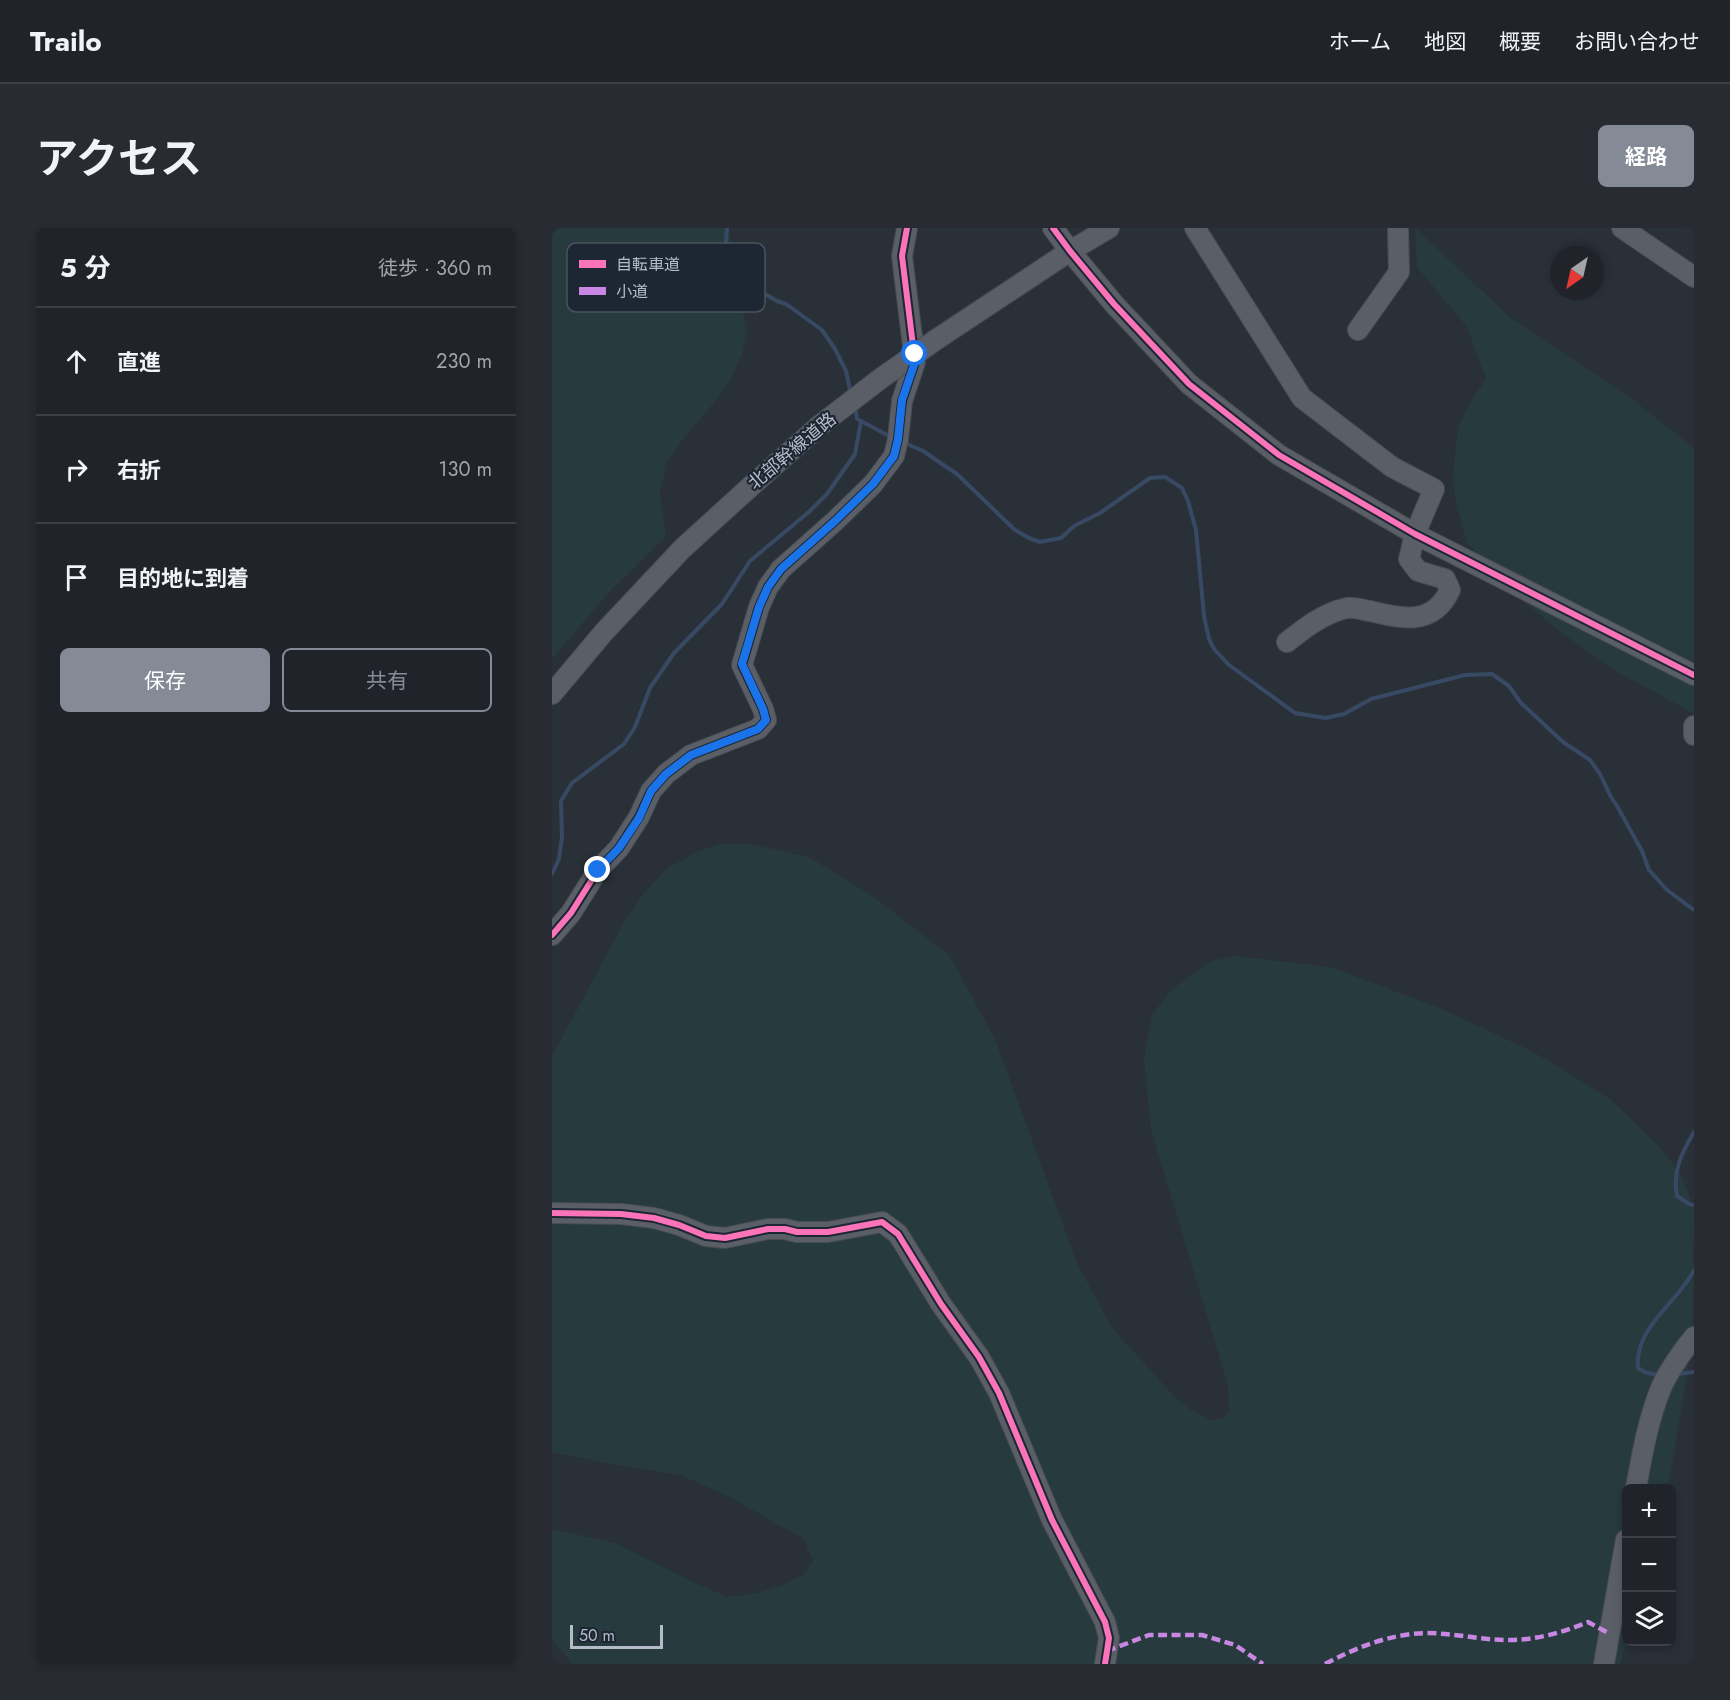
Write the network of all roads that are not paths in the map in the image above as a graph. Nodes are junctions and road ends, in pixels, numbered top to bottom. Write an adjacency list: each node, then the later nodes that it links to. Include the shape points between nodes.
1 (907, 228): 16 (street, via 902,256 915,362 902,400 894,456 873,484 781,569 768,587 742,664 766,720 758,729 691,755 666,774 651,791 619,848 598,870)
2 (1053, 228): 7 (street)
3 (1109, 228): 7 (street, 北部幹線道路)
4 (1195, 228): 10 (street, via 1302,398 1392,467 1434,489)
5 (1398, 228): 9 (street, via 1400,272)
6 (1623, 228): 8 (street)
7 (1070, 251): 10 (street, via 1189,384 1279,455); 13 (street, 北部幹線道路, bridge, via 937,339 819,426 683,548)
8 (1694, 278)
9 (1358, 330)
10 (1415, 534): 11 (street, via 1409,559 1418,571 1445,579 1450,590 1437,610 1419,617 1351,607 1329,613); 12 (street)
11 (1287, 642)
12 (1694, 675)
13 (552, 694)
14 (1694, 726): 15 (street)
15 (1694, 735)
16 (552, 935)
17 (552, 1212): 21 (street, via 654,1218 706,1236 725,1238 768,1228 828,1232 882,1222 898,1234 999,1393 1052,1521 1105,1622 1109,1638)
18 (1694, 1337): 19 (street, via 1661,1386)
19 (1637, 1484)
20 (1622, 1563): 22 (street)
21 (1105, 1664)
22 (1604, 1664)

